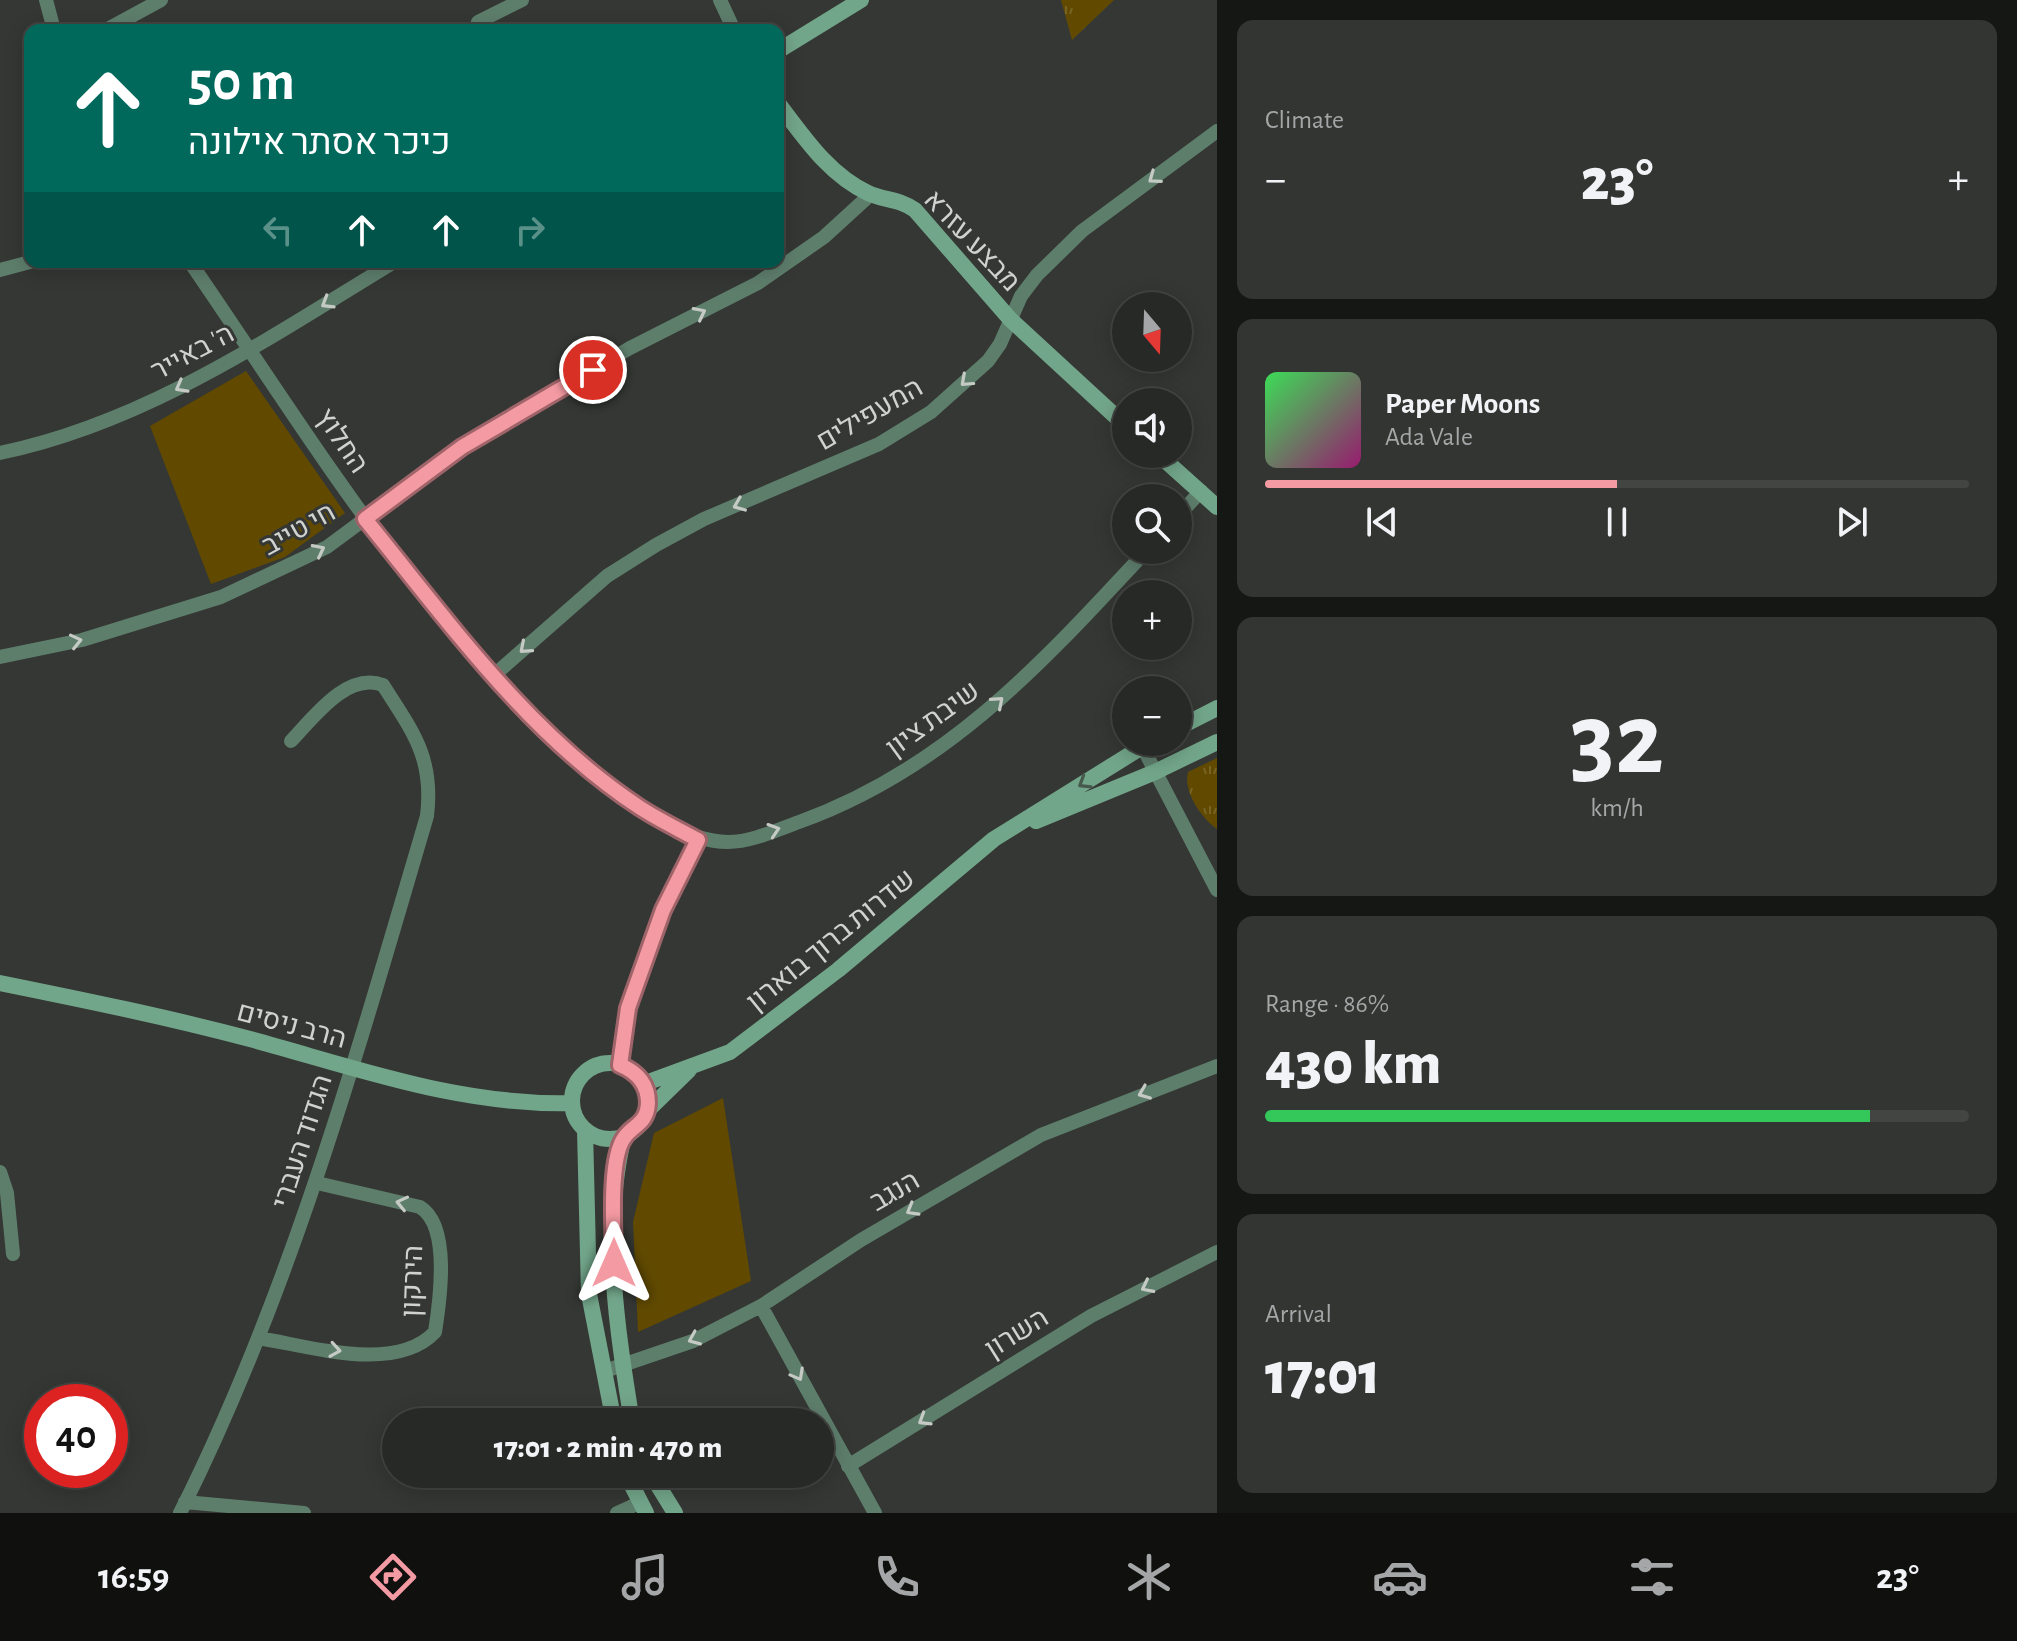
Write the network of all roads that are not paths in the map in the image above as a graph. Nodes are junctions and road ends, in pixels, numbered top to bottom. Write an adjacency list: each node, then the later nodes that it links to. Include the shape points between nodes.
1 (46, 0): 7 (street)
2 (161, 0): 8 (street)
3 (522, 0): 6 (street)
4 (720, 0): 9 (street)
5 (861, 0): 10 (street)
6 (478, 22)
7 (52, 24)
8 (117, 24)
9 (731, 24)
10 (784, 47)
11 (784, 111): 13 (street, מבצע עזרא, via 820,158)
12 (1217, 131): 20 (street, המעפילים, one-way to 20, via 1082,231 1037,275)
13 (871, 194): 15 (street, חי טייב, one-way to 13); 20 (street, מבצע עזרא, via 898,199 915,210)
14 (24, 264): 19 (street)
15 (784, 265)
16 (194, 268): 21 (street, החלוץ)
17 (384, 268): 21 (street, ה' באייר, one-way to 21)
18 (780, 268): 28 (street, חי טייב, one-way to 18, via 462,447)
19 (0, 270)
20 (1010, 319): 22 (street, מבצע עזרא); 31 (street, המעפילים, one-way to 31, via 988,361 931,412 879,444 656,545 607,576)
21 (250, 350): 23 (street, ה' באייר, one-way to 23, via 165,396 98,424); 28 (street, החלוץ)
22 (1112, 413)
23 (0, 453)
24 (1174, 468): 25 (street)
25 (1201, 491): 26 (street); 27 (street)
26 (1192, 501)
27 (1217, 507)
28 (365, 519): 30 (street, חי טייב, one-way to 28, via 82,640 221,597 327,547); 31 (street, החלוץ)
29 (1134, 564): 40 (street, שיבת ציון, one-way to 29, via 733,842 781,828 845,805 927,758 1037,668)
30 (0, 657)
31 (493, 676): 40 (street, החלוץ, via 591,770 638,807)
32 (1217, 708): 33 (street)
33 (1192, 721)
34 (291, 741): 46 (street, הגדוד העברי, via 335,697 372,681 383,685 411,727 429,769 427,816)
35 (1217, 742): 38 (street, שדרות ברוך בוארון)
36 (1127, 756): 39 (street, שדרות ברוך בוארון, one-way to 39)
37 (1150, 756): 38 (street)
38 (1155, 772): 39 (street, שדרות ברוך בוארון); 41 (street)
39 (994, 839): 47 (street, שדרות ברוך בוארון, via 730,1052)
40 (698, 840): 44 (street, via 663,910 628,1008)
41 (1212, 867): 42 (street)
42 (1217, 890)
43 (0, 983): 46 (street, הרב ניסים, via 166,1016)
44 (620, 1065): 48 (street); 49 (street, via 600,1065 583,1075)
45 (1217, 1066): 57 (street, הנגב, one-way to 57, via 1041,1135 861,1240)
46 (353, 1067): 49 (street, הרב ניסים, via 475,1098); 54 (street, הגדוד העברי)
47 (692, 1068): 48 (street, שדרות ברוך בוארון); 50 (street, שדרות ברוך בוארון)
48 (643, 1084): 50 (street)
49 (572, 1103): 51 (street)
50 (647, 1111): 52 (street)
51 (585, 1130): 52 (street, via 610,1139); 60 (street, via 589,1294)
52 (624, 1136): 59 (street, via 614,1175 614,1292)
53 (0, 1172): 56 (street)
54 (317, 1183): 58 (street, הגדוד העברי); 58 (street, הירקון, one-way to 54, via 374,1356 410,1351 435,1332 439,1231 429,1213)
55 (1217, 1252): 63 (street, השרון, one-way to 63, via 1091,1316)
56 (13, 1254)
57 (761, 1306): 59 (street, הנגב, one-way to 59, via 693,1341); 63 (street, one-way to 63)
58 (258, 1338): 66 (street, הגדוד העברי)
59 (622, 1363): 60 (street, הנגב); 62 (street)
60 (605, 1371): 61 (street)
61 (612, 1408)
62 (630, 1408)
63 (848, 1466): 71 (street)
64 (633, 1488): 67 (street)
65 (660, 1488): 70 (street)
66 (182, 1508): 68 (street)
67 (642, 1508): 69 (street)
68 (304, 1513)
69 (617, 1513)
70 (675, 1513)
71 (875, 1513)

